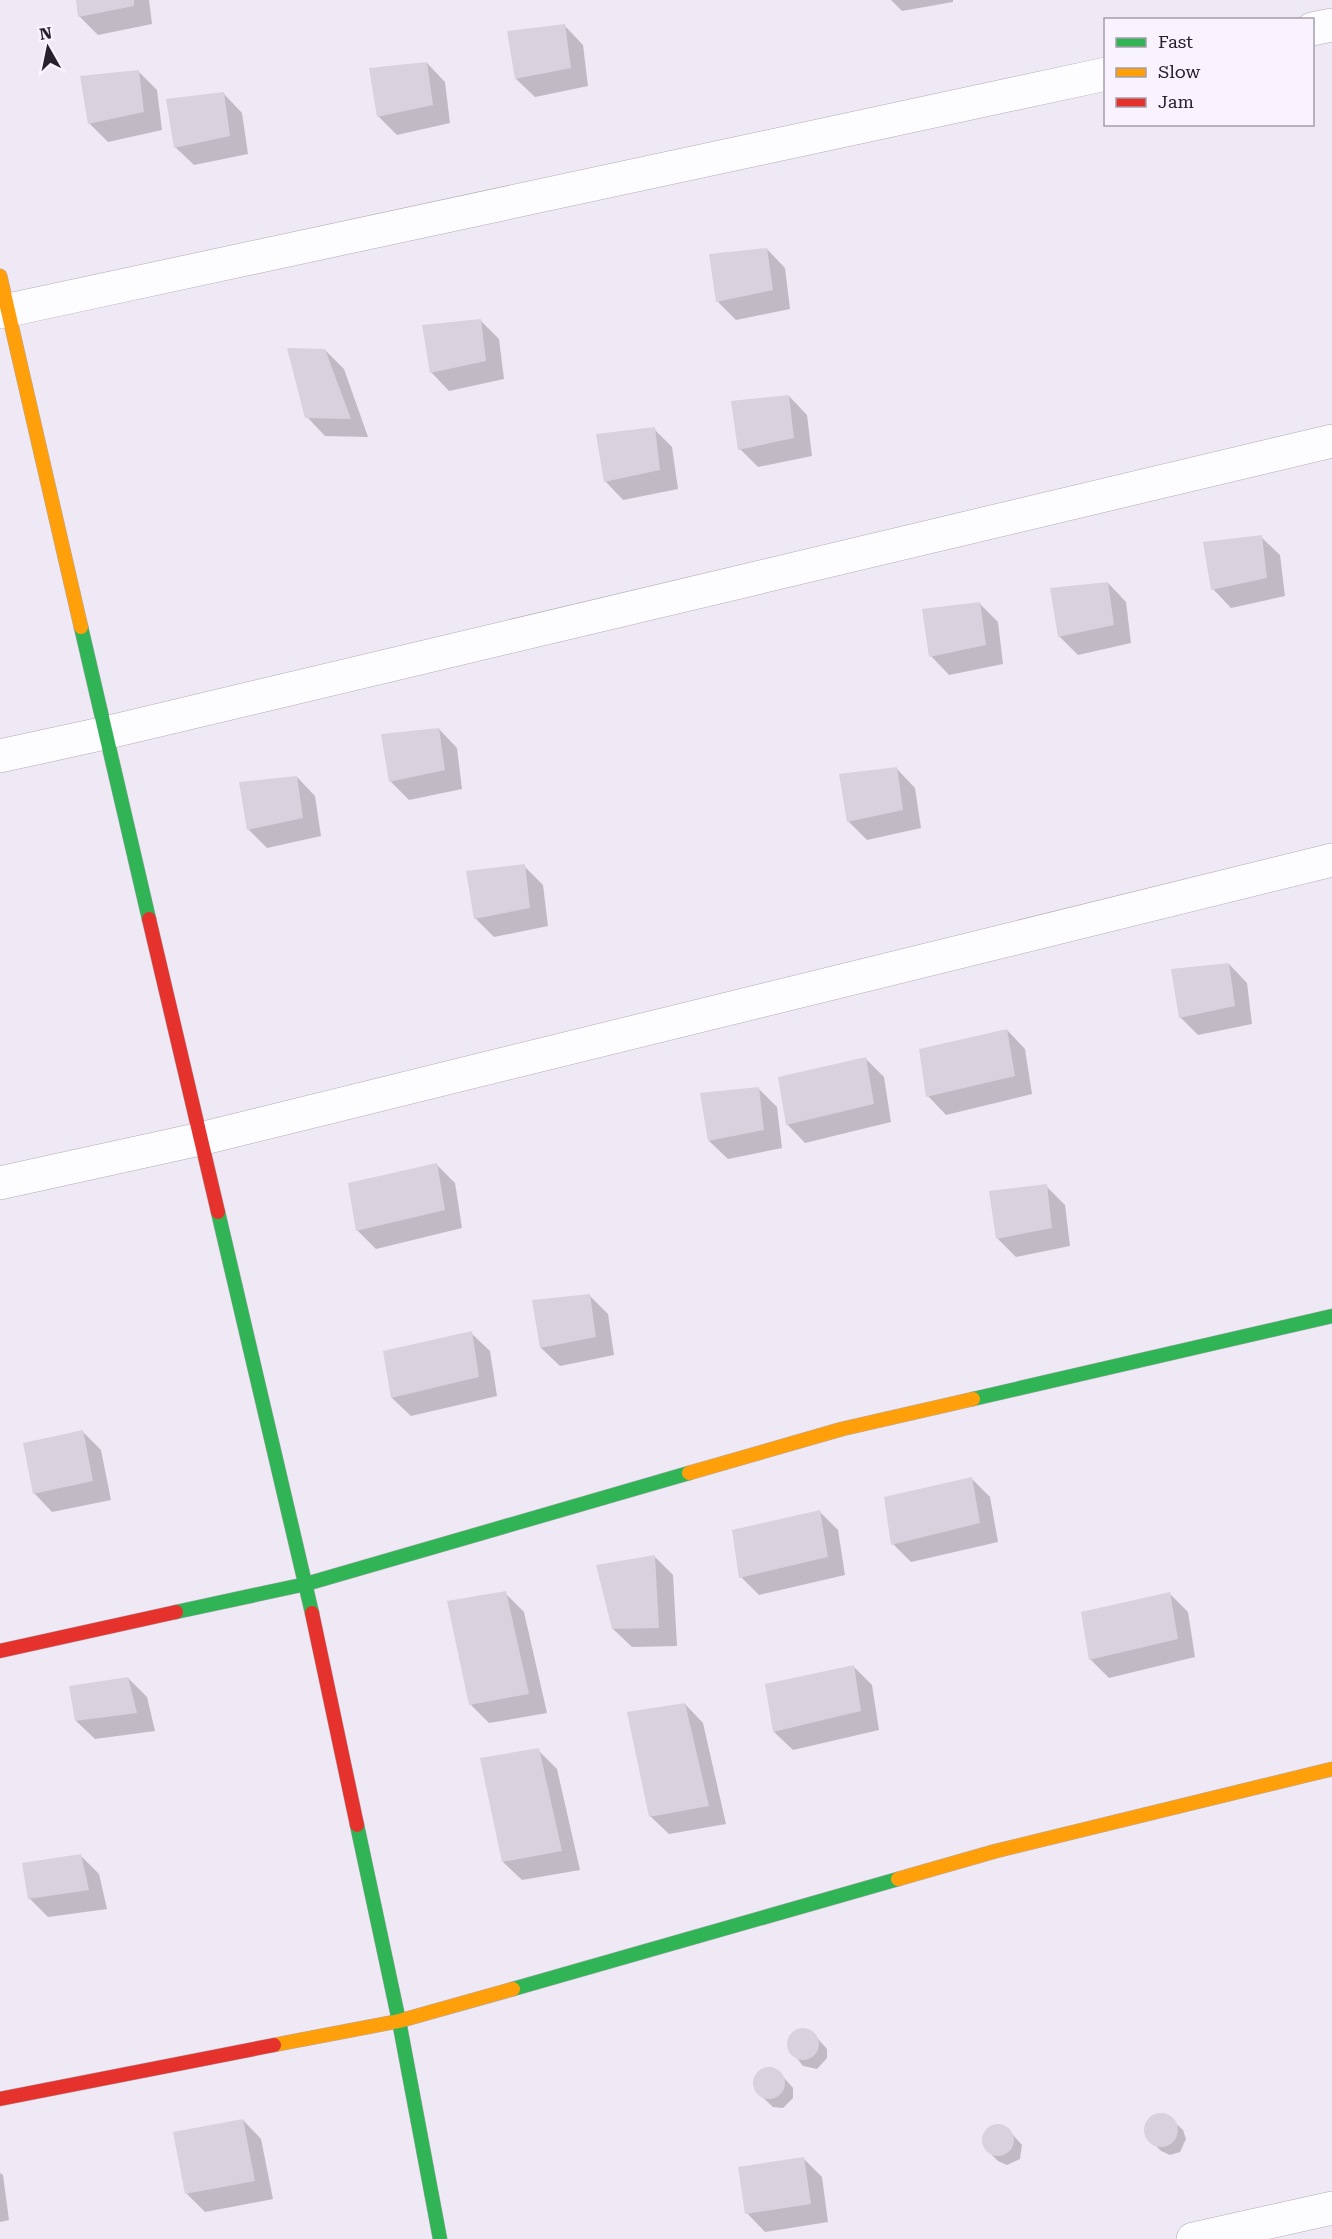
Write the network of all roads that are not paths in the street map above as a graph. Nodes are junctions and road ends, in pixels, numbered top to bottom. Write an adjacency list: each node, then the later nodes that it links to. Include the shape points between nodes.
1 (1332, 25): 2 (street)
2 (1314, 29)
3 (1104, 74): 5 (street)
4 (0, 276): 5 (street)
5 (3, 311): 7 (street)
6 (1332, 441): 7 (street)
7 (105, 733): 8 (street); 10 (street)
8 (0, 756)
9 (1332, 860): 10 (street)
10 (200, 1139): 11 (street); 13 (street)
11 (0, 1183)
12 (1332, 1316): 13 (street, via 842,1429)
13 (306, 1584): 14 (street); 16 (street)
14 (0, 1651)
15 (1332, 1769): 16 (street, via 996,1851)
16 (399, 2021): 17 (street); 19 (street)
17 (0, 2099)
18 (1332, 2208): 20 (street)
19 (440, 2239)
20 (1192, 2239)

